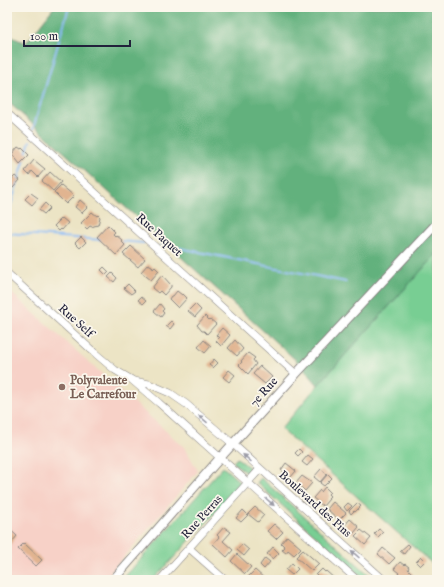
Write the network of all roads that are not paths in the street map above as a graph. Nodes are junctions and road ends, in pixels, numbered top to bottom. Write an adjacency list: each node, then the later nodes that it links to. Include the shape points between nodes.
1 (7, 113): 4 (street, Rue Paquet)
2 (437, 223): 4 (street, 7e Rue)
3 (7, 273): 5 (street, Rue Self, via 96,354)
4 (296, 374): 6 (street, 7e Rue)
5 (132, 380): 6 (street, Rue Self, one-way to 5, via 170,393); 7 (street, Rue Self)
6 (233, 444): 7 (street, 7e Rue); 8 (street, Boulevard des Pins, one-way to 6)
7 (220, 458): 9 (street); 11 (street, 7e Rue)
8 (260, 469): 9 (street, Rue Perras); 15 (street, Boulevard des Pins, one-way to 8)
9 (248, 483): 10 (street, Rue Perras); 14 (street, one-way to 14)
10 (189, 548): 12 (street, Rue Perras); 13 (street)
11 (113, 580)
12 (160, 580)
13 (225, 580)
14 (358, 580)
15 (384, 580)

